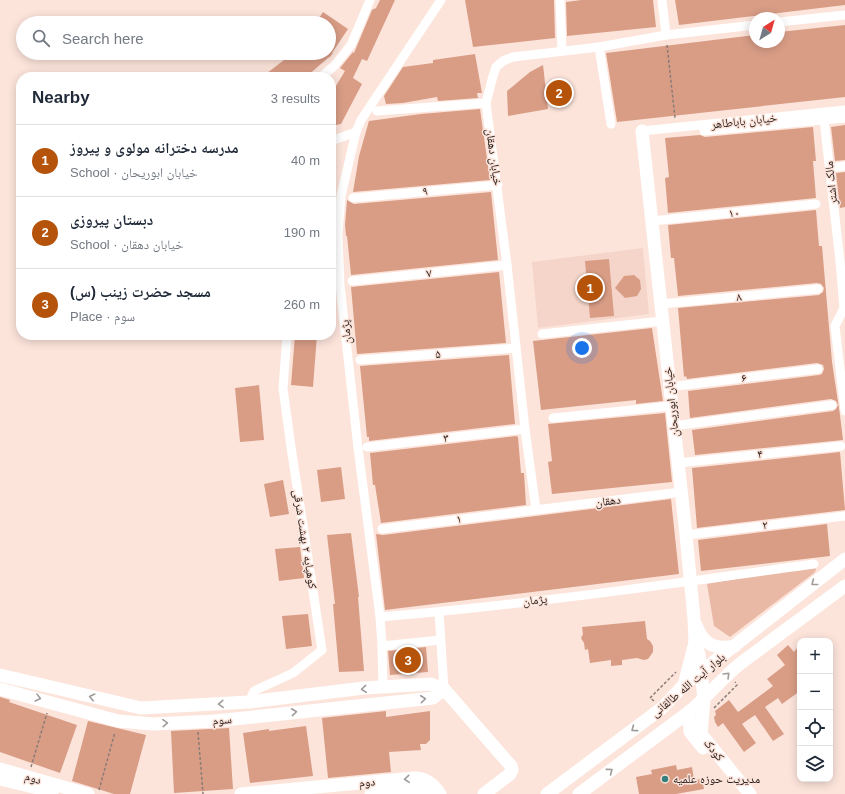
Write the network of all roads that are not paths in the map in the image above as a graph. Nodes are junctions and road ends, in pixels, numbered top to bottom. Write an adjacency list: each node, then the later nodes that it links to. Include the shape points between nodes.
1 (370, 0): 11 (street, via 351,45)
2 (560, 0): 10 (street)
3 (662, 0): 8 (street)
4 (439, 2): 18 (street, پژمان, via 361,120)
5 (845, 15): 6 (street)
6 (785, 21)
7 (749, 26): 8 (street, خیابان دهقان)
8 (666, 35): 9 (street, خیابان دهقان)
9 (598, 47): 10 (street, خیابان دهقان); 17 (street)
10 (562, 51): 12 (street, خیابان دهقان, via 513,57 503,61 496,67 492,76)
11 (327, 72)
12 (486, 103): 14 (street); 23 (street, خیابان دهقان)
13 (845, 110): 19 (street, خیابان باباطاهر, via 676,128)
14 (377, 111)
15 (845, 118): 16 (street, خیابان باباطاهر)
16 (824, 120): 19 (street, خیابان باباطاهر); 22 (street, مالک اشتر)
17 (611, 124)
18 (356, 132): 20 (street); 62 (street, پژمان, via 341,196 338,234 340,285)
19 (643, 134): 28 (main road, خیابان ابوریحان)
20 (336, 139)
21 (845, 166): 22 (street)
22 (830, 168): 27 (street, مالک اشتر)
23 (498, 185): 24 (street, ۹); 30 (street, خیابان دهقان)
24 (353, 198)
25 (816, 204): 28 (street, ۱۰)
26 (845, 214): 27 (street)
27 (835, 216): 29 (street, مالک اشتر)
28 (652, 221): 33 (main road, خیابان ابوریحان)
29 (843, 261): 34 (street, مالک اشتر)
30 (507, 265): 31 (street, ۷); 38 (street, خیابان دهقان)
31 (352, 281)
32 (818, 289): 33 (street, ۸)
33 (660, 304): 35 (main road, خیابان ابوریحان)
34 (844, 308): 39 (street, مالک اشتر, via 835,326)
35 (662, 321): 36 (street); 42 (main road, خیابان ابوریحان)
36 (542, 334)
37 (288, 340): 75 (street, کوهپایه ۲ بهشت شرقی, via 283,388 322,650 292,674 254,691)
38 (516, 348): 40 (street, ۵); 48 (street, خیابان دهقان)
39 (842, 358): 45 (street, مالک اشتر)
40 (360, 360)
41 (818, 369): 42 (street, ۶)
42 (669, 387): 44 (main road, خیابان ابوریحان)
43 (832, 405): 47 (street)
44 (671, 406): 46 (street); 47 (main road, خیابان ابوریحان)
45 (845, 406)
46 (553, 418)
47 (674, 426): 51 (main road, خیابان ابوریحان)
48 (525, 429): 50 (street, ۳); 53 (street, خیابان دهقان)
49 (841, 446): 51 (street, ۴)
50 (367, 447)
51 (678, 463): 52 (main road, خیابان ابوریحان)
52 (681, 492): 53 (street, دهقان); 56 (main road, خیابان ابوریحان)
53 (536, 510): 55 (street, ۱)
54 (845, 516): 56 (street, ۲)
55 (382, 528)
56 (686, 535): 59 (main road, خیابان ابوریحان)
57 (845, 559): 67 (main road, بلوار آیت الله طالقانی, one-way to 67)
58 (814, 564): 59 (street, پژمان)
59 (690, 581): 61 (street, پژمان); 63 (main road, خیابان ابوریحان)
60 (845, 586): 74 (main road, بلوار آیت الله طالقانی, one-way to 60, via 727,674)
61 (439, 612): 62 (street, پژمان); 64 (street)
62 (380, 617): 66 (street, پژمان)
63 (694, 619): 65 (main road, خیابان ابوریحان); 67 (main road, via 699,635 710,644 721,648)
64 (440, 640): 66 (street); 72 (street)
65 (695, 642): 68 (main road, خیابان ابوریحان); 73 (main road)
66 (382, 646): 70 (street, پژمان)
67 (735, 646): 68 (main road, بلوار آیت الله طالقانی)
68 (702, 672): 73 (main road, بلوار آیت الله طالقانی); 74 (main road, کودک)
69 (0, 675): 75 (main road, سوم, one-way to 69, via 141,708)
70 (383, 687): 72 (main road, سوم, via 430,684); 75 (main road, سوم, one-way to 75)
71 (0, 689): 72 (main road, سوم, one-way to 72, via 118,721 153,724 197,722 433,698)
72 (444, 689): 85 (main road, via 511,766 510,774)
73 (680, 689): 76 (main road, via 673,705 679,712); 86 (main road, بلوار آیت الله طالقانی, one-way to 86, via 662,708)
74 (704, 699): 76 (main road, بلوار آیت الله طالقانی); 89 (main road, کودک, via 701,734)
75 (249, 702)
76 (687, 714): 87 (main road, بلوار آیت الله طالقانی, one-way to 76); 88 (main road, کودک, via 690,732)
77 (0, 769): 81 (main road, دوم)
78 (0, 779): 80 (main road, دوم)
79 (426, 788): 82 (main road, دوم, one-way to 82, via 420,778 414,778); 83 (main road, دوم); 84 (main road, via 434,786)
80 (52, 794)
81 (88, 794)
82 (241, 794)
83 (371, 794)
84 (440, 794)
85 (484, 794)
86 (547, 794)
87 (579, 794)
88 (740, 794)
89 (750, 794)

